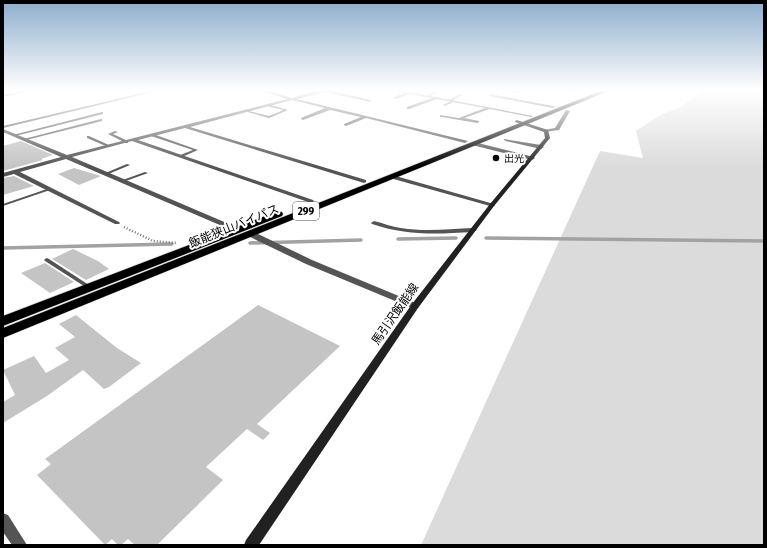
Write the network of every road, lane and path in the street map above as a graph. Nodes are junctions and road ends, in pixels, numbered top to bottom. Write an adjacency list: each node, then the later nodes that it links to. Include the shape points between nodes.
1 (51, 116): 22 (street)
2 (92, 116): 28 (lane)
3 (227, 116): 21 (street)
4 (311, 116): 15 (street)
5 (359, 116): 13 (street)
6 (381, 116): 16 (street)
7 (442, 116): 14 (street)
8 (467, 116): 14 (street)
9 (513, 116): 18 (street)
10 (534, 116): 18 (highway, 飯能狭山バイパス / 299)
11 (536, 116): 18 (highway, 飯能狭山バイパス / 299)
12 (565, 116): 25 (street, via 557,129)
13 (365, 117): 16 (street); 20 (street)
14 (460, 118): 19 (street)
15 (303, 119)
16 (375, 119): 27 (street)
17 (101, 120): 31 (lane)
18 (524, 120): 25 (main road); 34 (highway, 飯能狭山バイパス / 299)
19 (477, 122)
20 (346, 125)
21 (186, 126): 29 (street); 46 (street)
22 (3, 127)
23 (441, 128): 27 (street)
24 (3, 130): 28 (street)
25 (546, 131): 36 (main road, 馬引沢飯能線, via 548,138)
26 (116, 132): 33 (lane, via 110,134)
27 (431, 133): 34 (street)
28 (15, 135): 31 (street)
29 (152, 135): 33 (street); 37 (lane, via 196,150)
30 (88, 137): 35 (lane)
31 (26, 139): 38 (street)
32 (506, 140): 36 (street)
33 (130, 141): 35 (street); 37 (street)
34 (469, 142): 39 (street); 45 (highway, 飯能狭山バイパス / 299); 46 (highway, 飯能狭山バイパス / 299)
35 (109, 146): 38 (street)
36 (541, 147): 39 (main road, 馬引沢飯能線)
37 (181, 156): 49 (street)
38 (66, 157): 41 (street); 43 (street)
39 (532, 158): 51 (main road, 馬引沢飯能線)
40 (128, 165): 43 (lane)
41 (15, 172): 44 (street); 48 (street)
42 (146, 173): 47 (lane)
43 (105, 174): 47 (street)
44 (3, 175)
45 (392, 177): 51 (street); 56 (highway, 飯能狭山バイパス / 299)
46 (364, 180): 49 (highway, 飯能狭山バイパス / 299)
47 (122, 182): 54 (street)
48 (48, 190): 50 (lane); 52 (street)
49 (311, 201): 54 (highway, 飯能狭山バイパス / 299)
50 (3, 205)
51 (492, 205): 55 (main road, 馬引沢飯能線)
52 (118, 223): 57 (path, via 154,241 175,242)
53 (374, 223): 55 (street, via 412,233)
54 (236, 230): 57 (highway, 飯能狭山バイパス / 299)
55 (473, 230): 60 (main road, 馬引沢飯能線)
56 (251, 234): 60 (street, via 309,262); 62 (highway, 飯能狭山バイパス / 299)
57 (191, 248): 59 (highway, 飯能狭山バイパス / 299)
58 (47, 260): 59 (lane)
59 (89, 287): 61 (highway, 飯能狭山バイパス / 299)
60 (415, 306): 65 (main road, 馬引沢飯能線)
61 (3, 321)
62 (3, 333)
63 (3, 520): 64 (street)
64 (20, 545)
65 (251, 545)

